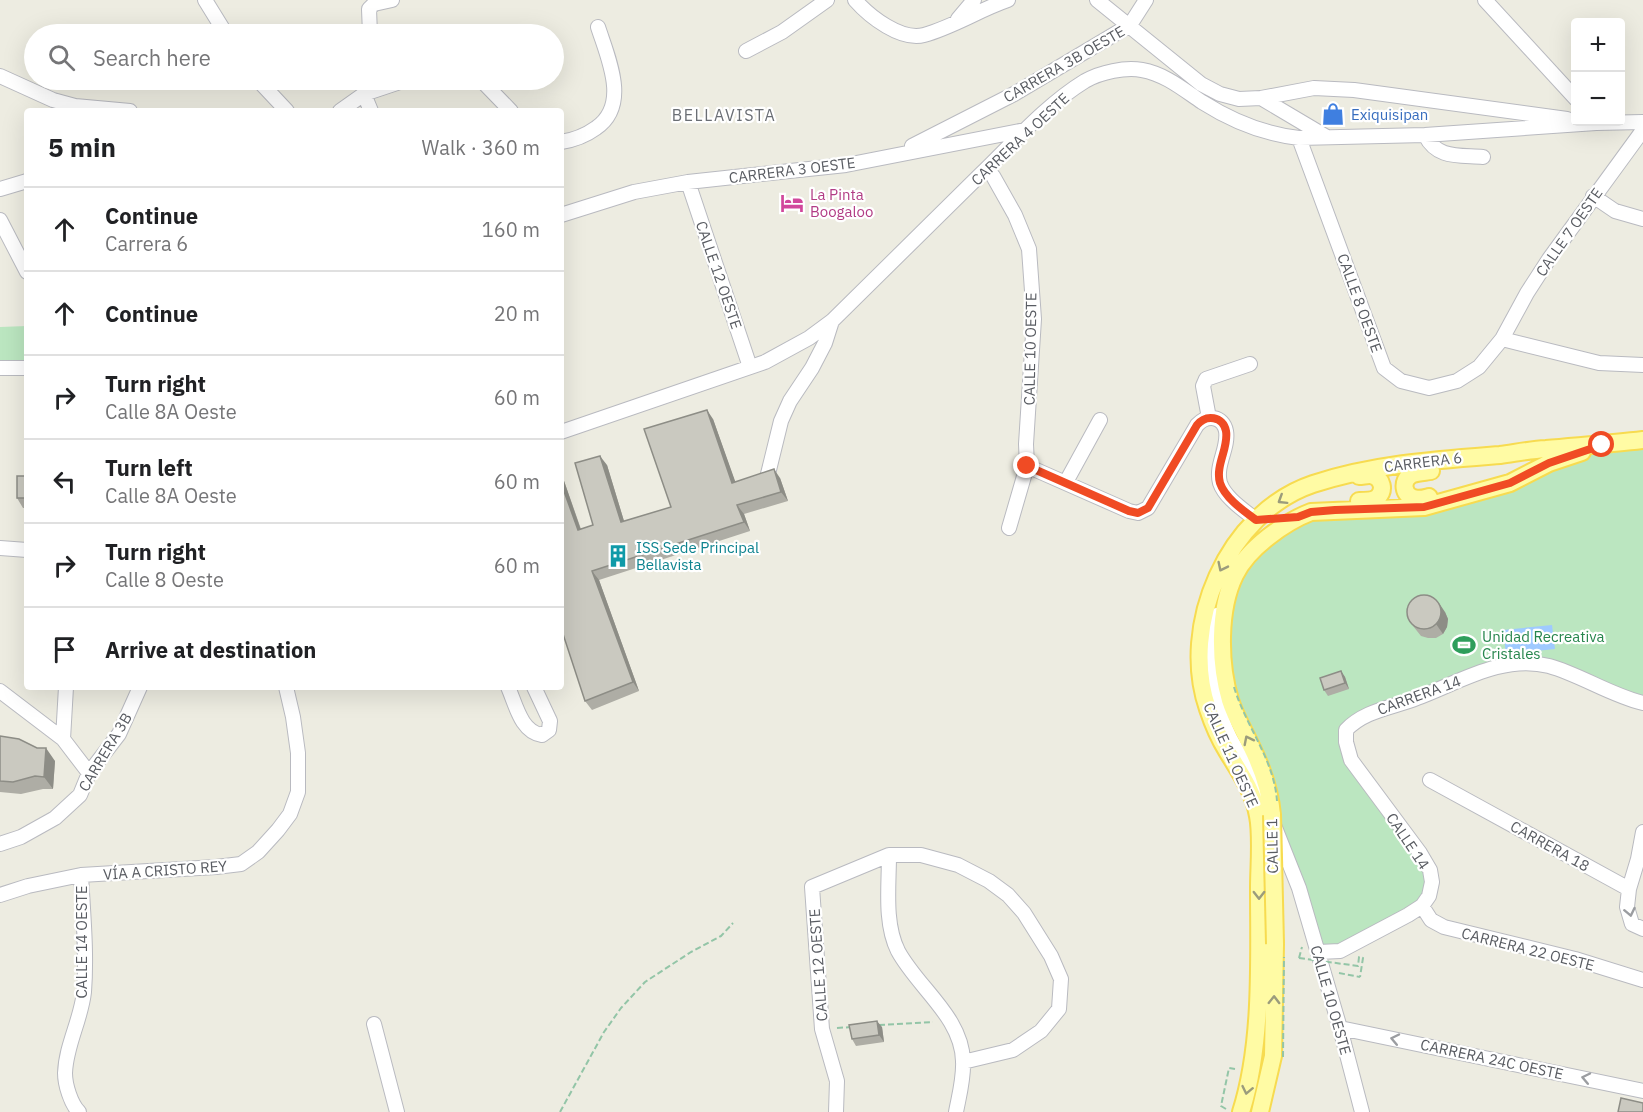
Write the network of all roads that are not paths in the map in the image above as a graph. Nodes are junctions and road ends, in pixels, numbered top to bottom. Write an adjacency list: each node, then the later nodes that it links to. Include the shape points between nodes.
1 (205, 0): 11 (street)
2 (392, 0): 12 (street, via 369,9)
3 (826, 0): 15 (street, via 782,33)
4 (855, 0): 10 (street, via 887,28 903,33 922,35)
5 (974, 0): 10 (street)
6 (1008, 0): 10 (street)
7 (1097, 0): 13 (street)
8 (1146, 0): 13 (street)
9 (1485, 0): 23 (street)
10 (955, 22)
11 (220, 24)
12 (370, 24)
13 (1130, 25): 24 (street, CARRERA 3B OESTE, via 1200,84 1239,99); 40 (street, CARRERA 3B OESTE, via 1014,94)
14 (598, 27): 39 (street, via 614,84 612,111 603,124 588,134)
15 (746, 51)
16 (0, 75): 17 (street)
17 (24, 86)
18 (32, 90): 25 (street, via 53,100)
19 (267, 90): 26 (street)
20 (369, 90): 27 (street)
21 (372, 90): 28 (street)
22 (491, 90): 29 (street)
23 (1571, 95)
24 (1261, 98): 30 (street, CARRERA 3B OESTE, via 1314,88 1354,90); 37 (street, CARRERA 3B OESTE)
25 (97, 108)
26 (284, 108)
27 (344, 108)
28 (371, 108)
29 (508, 108)
30 (1571, 119)
31 (1625, 122): 32 (street, CARRERA 4 OESTE)
32 (1643, 122)
33 (1571, 124): 36 (street, CARRERA 4 OESTE)
34 (1025, 130): 38 (street, CARRERA 4 OESTE, via 1063,96 1088,80 1110,71 1143,70 1172,81 1244,124 1271,134); 40 (street, CARRERA 3 OESTE); 51 (street, CARRERA 4 OESTE)
35 (1643, 130): 46 (street, CALLE 7 OESTE)
36 (1425, 135): 37 (street, CARRERA 4 OESTE); 41 (street, via 1437,151)
37 (1325, 136): 38 (street, CARRERA 4 OESTE)
38 (1299, 138): 52 (street, CALLE 8 OESTE, via 1384,368 1401,381 1429,388 1456,381 1479,367)
39 (564, 141)
40 (891, 157): 44 (street, CARRERA 3 OESTE)
41 (1483, 157)
42 (993, 176): 64 (street, CALLE 10 OESTE, via 1029,249 1034,319)
43 (24, 182): 45 (street)
44 (688, 182): 47 (street, CARRERA 3 OESTE, via 634,192); 55 (street, CALLE 12 OESTE)
45 (0, 189)
46 (1593, 196): 48 (street, via 1615,211); 52 (street, CALLE 7 OESTE, via 1527,293)
47 (564, 213)
48 (1643, 219)
49 (0, 220): 50 (street)
50 (24, 266)
51 (832, 321): 55 (street, CARRERA 4 OESTE, via 809,339); 65 (street, via 812,368 790,401)
52 (1502, 339): 54 (street, via 1599,363)
53 (1250, 364): 58 (street, via 1206,379 1203,386)
54 (1643, 365)
55 (750, 367): 60 (street, CARRERA 4 OESTE)
56 (0, 368): 57 (street)
57 (24, 368)
58 (1209, 418): 66 (street, via 1197,425 1148,508 1138,513); 70 (street, via 1220,421 1227,435 1219,475 1222,488)
59 (1100, 420): 66 (street)
60 (564, 431)
61 (1643, 440): 62 (main road, CARRERA 6)
62 (1602, 445): 63 (main road, CARRERA 6); 67 (main road, CARRERA 6, via 1549,463)
63 (1502, 454): 67 (main road, via 1471,464 1411,474 1404,488 1415,499); 68 (main road, CARRERA 6, via 1366,469)
64 (1027, 466): 66 (street); 71 (street, CALLE 10 OESTE)
65 (768, 474)
66 (1066, 482)
67 (1510, 483): 69 (main road, CARRERA 6, via 1424,507)
68 (1311, 485): 69 (main road, via 1368,475 1382,482 1383,490 1371,500 1333,503); 70 (main road, CARRERA 6, one-way to 70)
69 (1305, 515): 70 (main road); 74 (main road, via 1269,536)
70 (1256, 520): 86 (main road, CALLE 11 OESTE, one-way to 86, via 1229,552 1208,596 1201,660 1207,706)
71 (1009, 528)
72 (0, 548): 73 (street)
73 (24, 550)
74 (1235, 575): 91 (street, CALLE 10 OESTE, via 1220,600 1212,660 1213,691 1231,739 1256,779); 102 (main road, CALLE 1, one-way to 74, bridge, via 1273,1056 1275,944 1270,800 1259,764 1230,702 1232,684 1222,660 1222,634)
75 (66, 690): 82 (street)
76 (139, 690): 84 (street, CARRERA 3B, via 119,734)
77 (287, 690): 90 (street, VÍA A CRISTO REY, via 298,753 298,792 290,814 258,852 241,864)
78 (509, 690): 79 (street, via 526,727 542,735 549,730 550,721)
79 (535, 690)
80 (0, 691): 82 (street)
81 (1643, 703): 83 (street, CARRERA 14, via 1547,666 1516,664 1490,668 1369,714 1347,730)
82 (63, 738): 84 (street)
83 (1346, 742): 94 (street, CALLE 14, via 1351,760 1430,870 1429,896)
84 (89, 772): 88 (street, CARRERA 3B, via 80,795 55,818)
85 (1430, 780): 92 (street, CARRERA 18)
86 (1258, 816): 91 (street, CALLE 10 OESTE); 107 (main road, CALLE 11 OESTE, one-way to 107, via 1255,1055)
87 (1643, 832): 92 (street)
88 (0, 844)
89 (889, 855): 100 (street, via 889,914 895,943 950,1021 959,1037); 100 (street, via 936,858 989,881 1024,913 1062,979 1059,1009 1036,1035 1013,1050); 105 (street, CALLE 12 OESTE, via 812,887 822,1029 837,1081)
90 (81, 875): 93 (street, VÍA A CRISTO REY); 103 (street, CALLE 14 OESTE, via 84,992 65,1076)
91 (1299, 888): 96 (street, CALLE 10 OESTE)
92 (1629, 889): 95 (street, one-way to 95, via 1627,907 1632,924)
93 (0, 895)
94 (1422, 906): 96 (street, via 1347,948); 97 (street, CARRERA 22 OESTE, via 1431,920 1444,927)
95 (1643, 928)
96 (1319, 952): 99 (street, CALLE 10 OESTE)
97 (1643, 980)
98 (374, 1024): 104 (street)
99 (1340, 1028): 101 (street, CARRERA 24C OESTE, one-way to 99); 108 (street, CALLE 10 OESTE)
100 (963, 1062): 106 (street)
101 (1643, 1091)
102 (1262, 1110)
103 (78, 1112)
104 (397, 1112)
105 (836, 1112)
106 (956, 1112)
107 (1241, 1112)
108 (1362, 1112)

